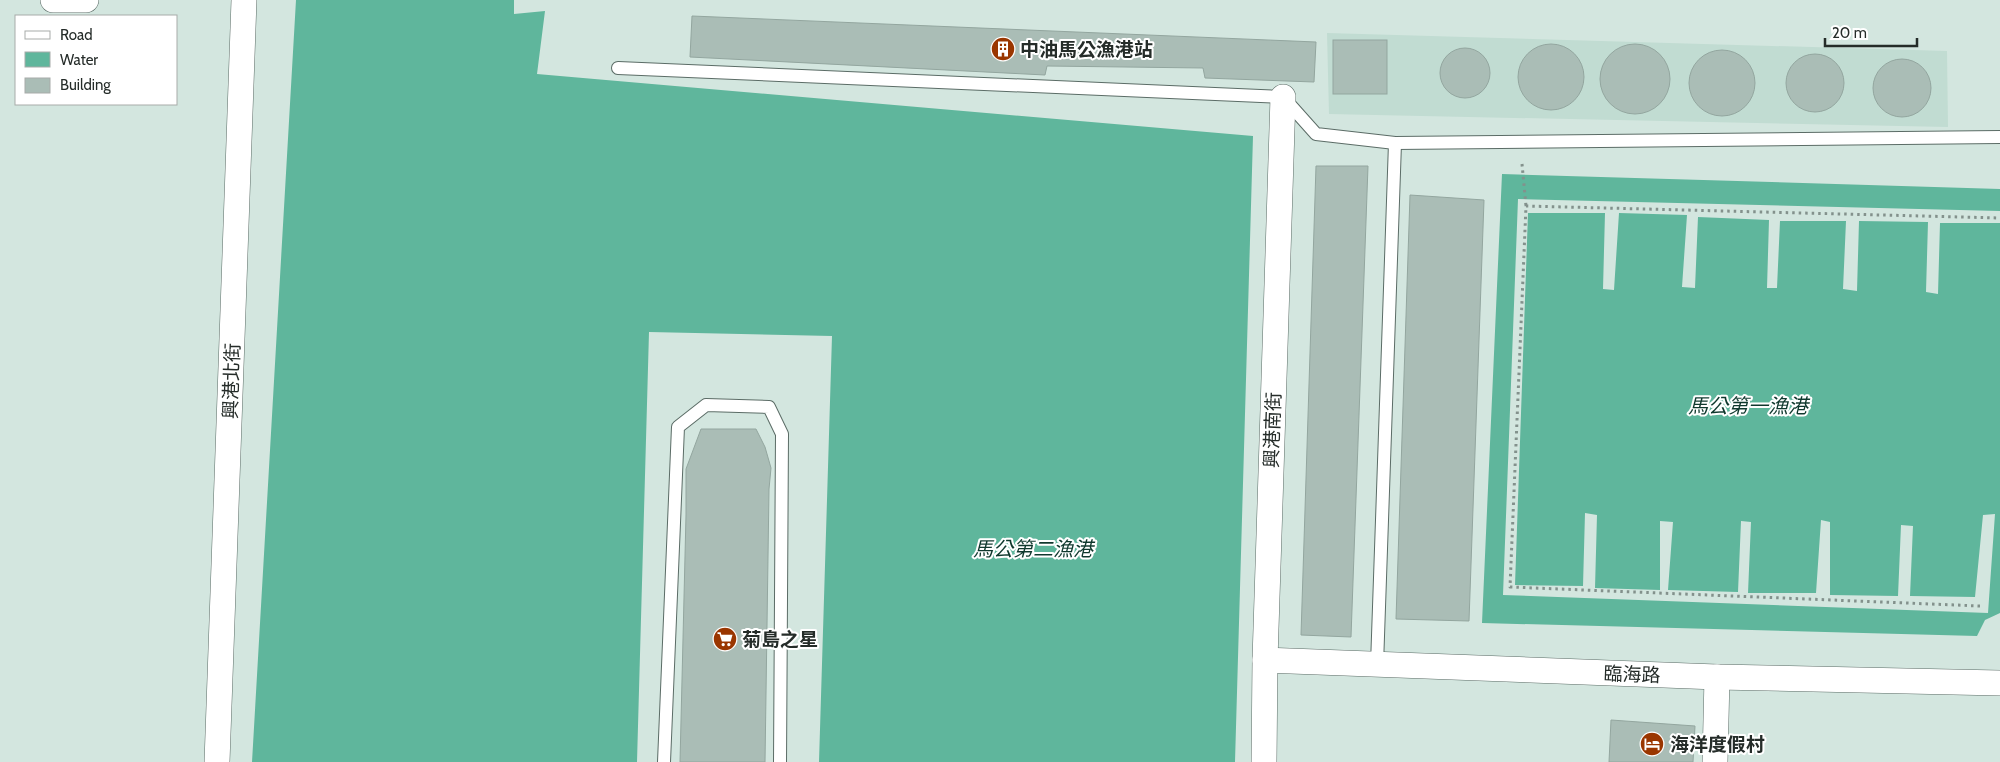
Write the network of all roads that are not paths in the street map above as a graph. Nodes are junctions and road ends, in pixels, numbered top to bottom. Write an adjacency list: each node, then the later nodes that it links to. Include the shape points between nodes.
1 (53, 0): 2 (street)
2 (86, 0)
3 (244, 0): 12 (street, 興港北街)
4 (618, 68): 5 (lane)
5 (1283, 97): 7 (lane, via 1316,134); 8 (street, 興港南街)
6 (2000, 137): 7 (lane)
7 (1395, 143): 9 (lane)
8 (1265, 660): 9 (street, 臨海路); 15 (street, 興港南街)
9 (1377, 664): 10 (street, 臨海路)
10 (1717, 677): 11 (street, 臨海路); 16 (street)
11 (2000, 683)
12 (217, 762)
13 (664, 762): 14 (lane, via 678,427 706,405 769,407 782,434)
14 (780, 762)
15 (1264, 762)
16 (1716, 762)

